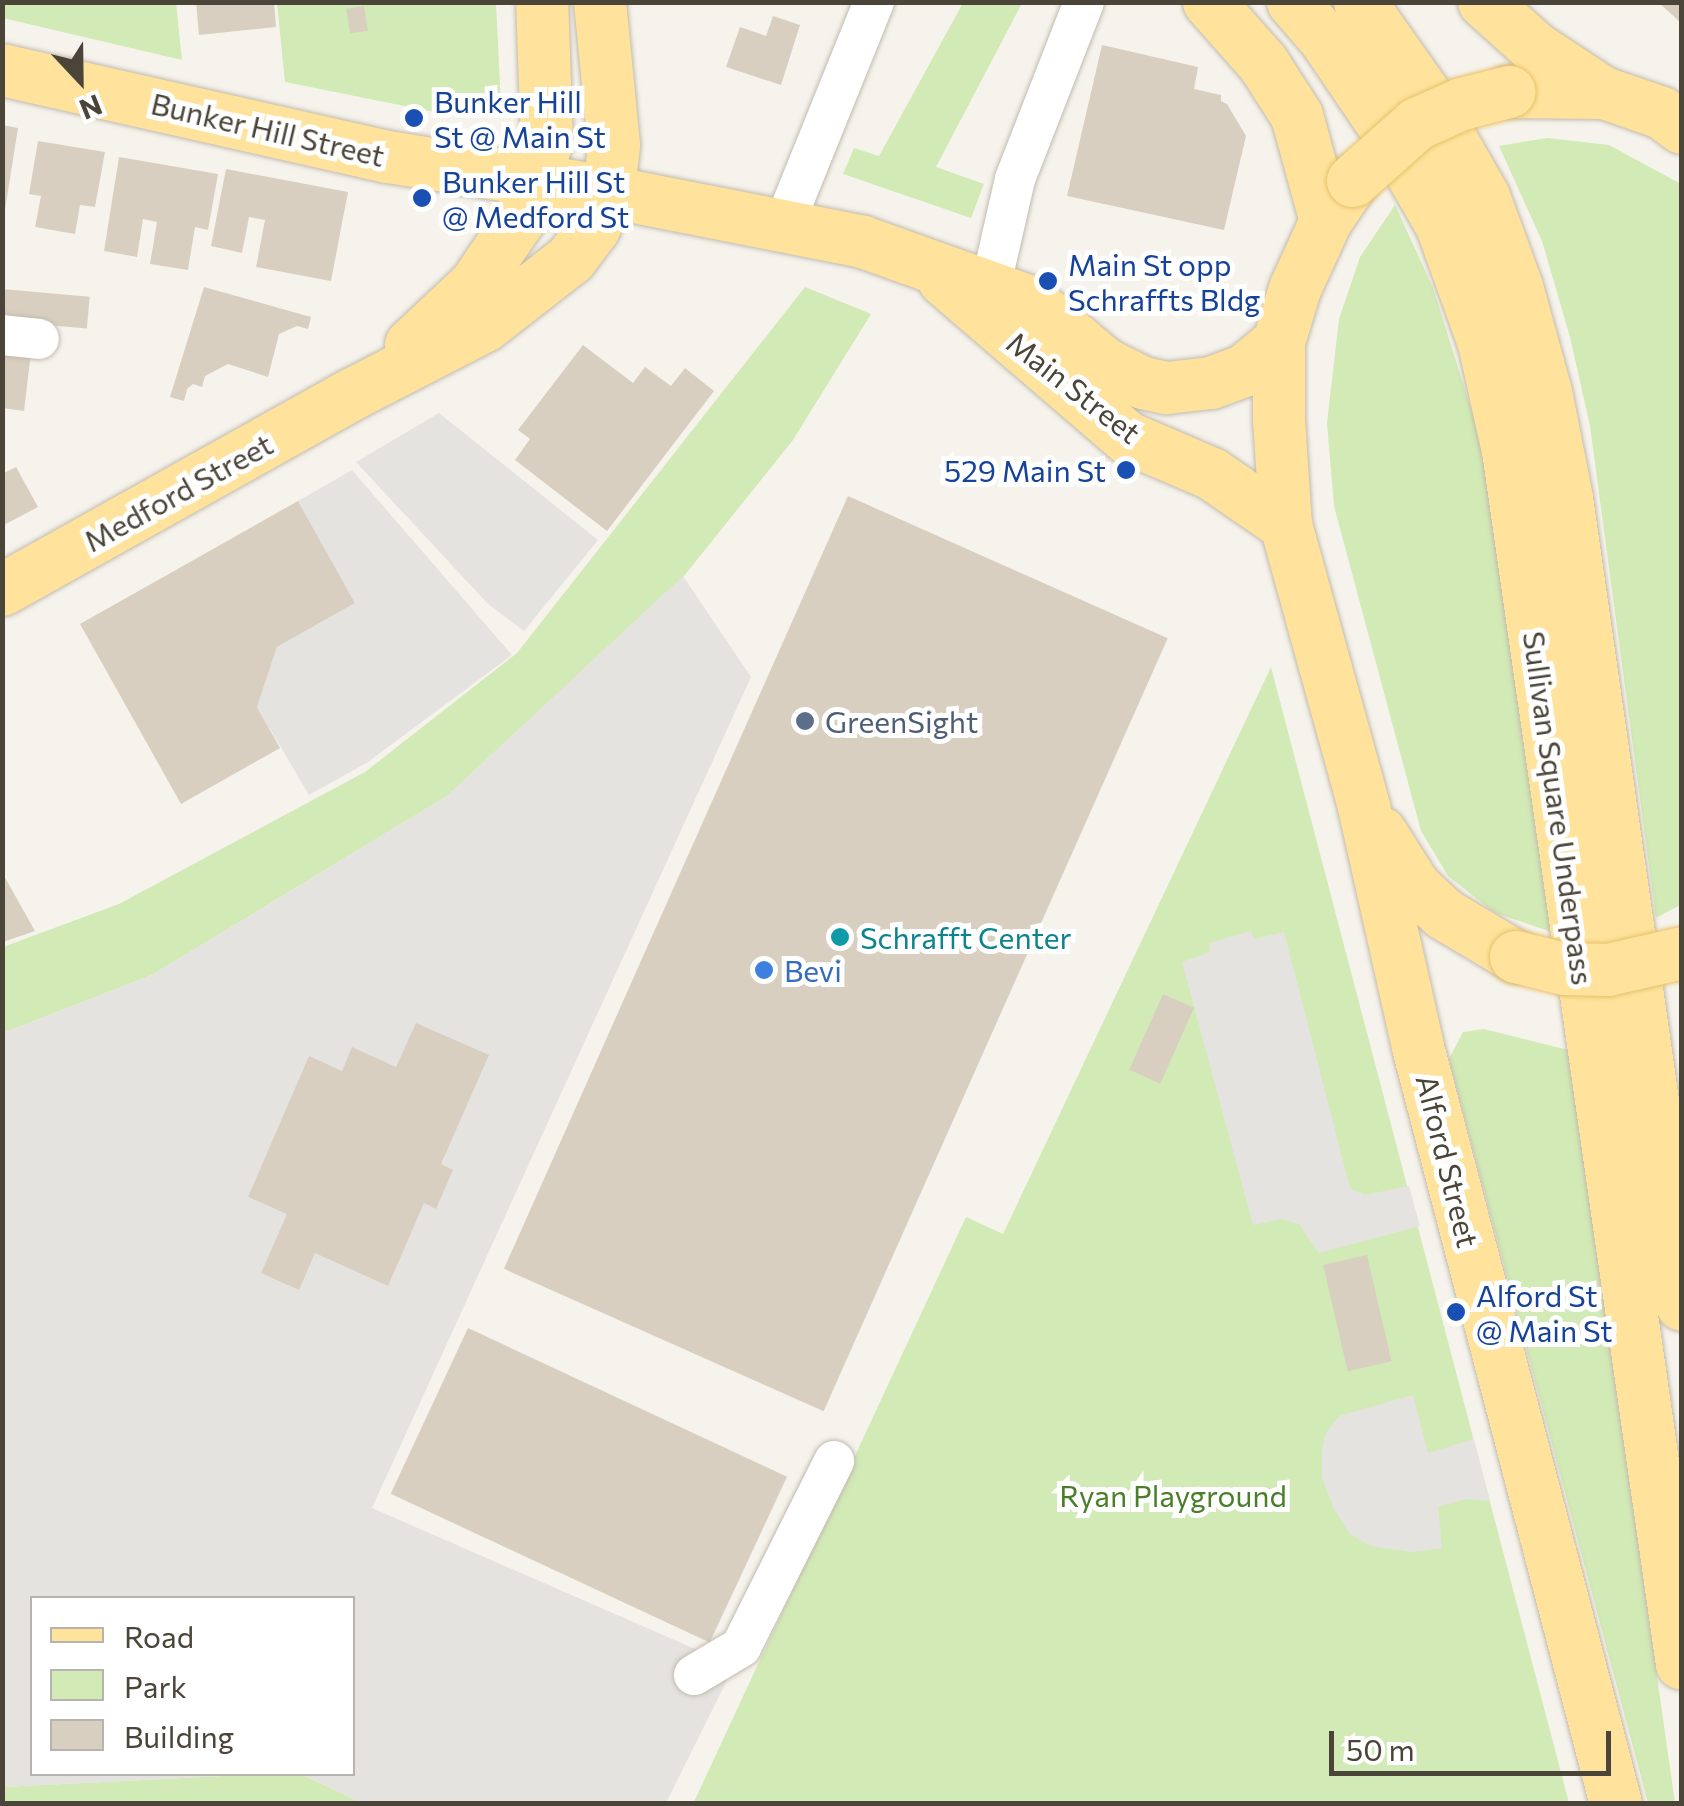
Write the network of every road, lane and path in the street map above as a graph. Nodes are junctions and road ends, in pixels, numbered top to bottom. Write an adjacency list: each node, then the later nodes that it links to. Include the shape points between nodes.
1 (542, 2): 12 (main road, via 548,120)
2 (600, 2): 13 (main road, via 614,146)
3 (874, 2): 15 (street)
4 (1084, 2): 17 (street, via 1014,180)
5 (1209, 2): 14 (main road, via 1263,64)
6 (1293, 2): 26 (main road, Sullivan Square Underpass, via 1386,129 1442,226 1488,361 1511,471)
7 (1360, 2): 24 (main road, Sullivan Square Underpass, via 1425,94 1484,197 1518,287 1546,392 1568,498)
8 (1484, 2): 10 (main road, via 1535,48)
9 (2, 70): 12 (main road, Bunker Hill Street)
10 (1604, 92): 11 (main road, Alford Street); 14 (main road, Alford Street, bridge, via 1509,92 1462,104 1417,124)
11 (1677, 111)
12 (534, 183): 13 (main road, Main Street); 19 (main road, Medford Street, via 518,224 474,285)
13 (610, 192): 15 (main road, Main Street); 19 (main road, Medford Street, via 571,259 530,295 468,336)
14 (1340, 201): 18 (main road, Alford Street, via 1295,289)
15 (783, 227): 16 (main road, Main Street, via 863,242)
16 (924, 263): 17 (main road, Main Street); 20 (main road, Main Street, via 1128,438 1212,474)
17 (991, 284): 18 (main road, Main Street, via 1033,303 1105,364 1167,388 1211,384 1244,371)
18 (1280, 342): 20 (main road, Alford Street)
19 (353, 394): 21 (main road, Medford Street)
20 (1286, 526): 22 (main road, Alford Street)
21 (2, 590)
22 (1364, 806): 23 (main road, Alford Street, bridge, via 1414,887 1456,923 1516,957 1565,970 1608,970); 28 (main road, Alford Street, via 1418,1047)
23 (1682, 952)
24 (1682, 1306)
25 (834, 1461): 27 (street, via 742,1647)
26 (1682, 1664)
27 (694, 1676)
28 (1616, 1804)

